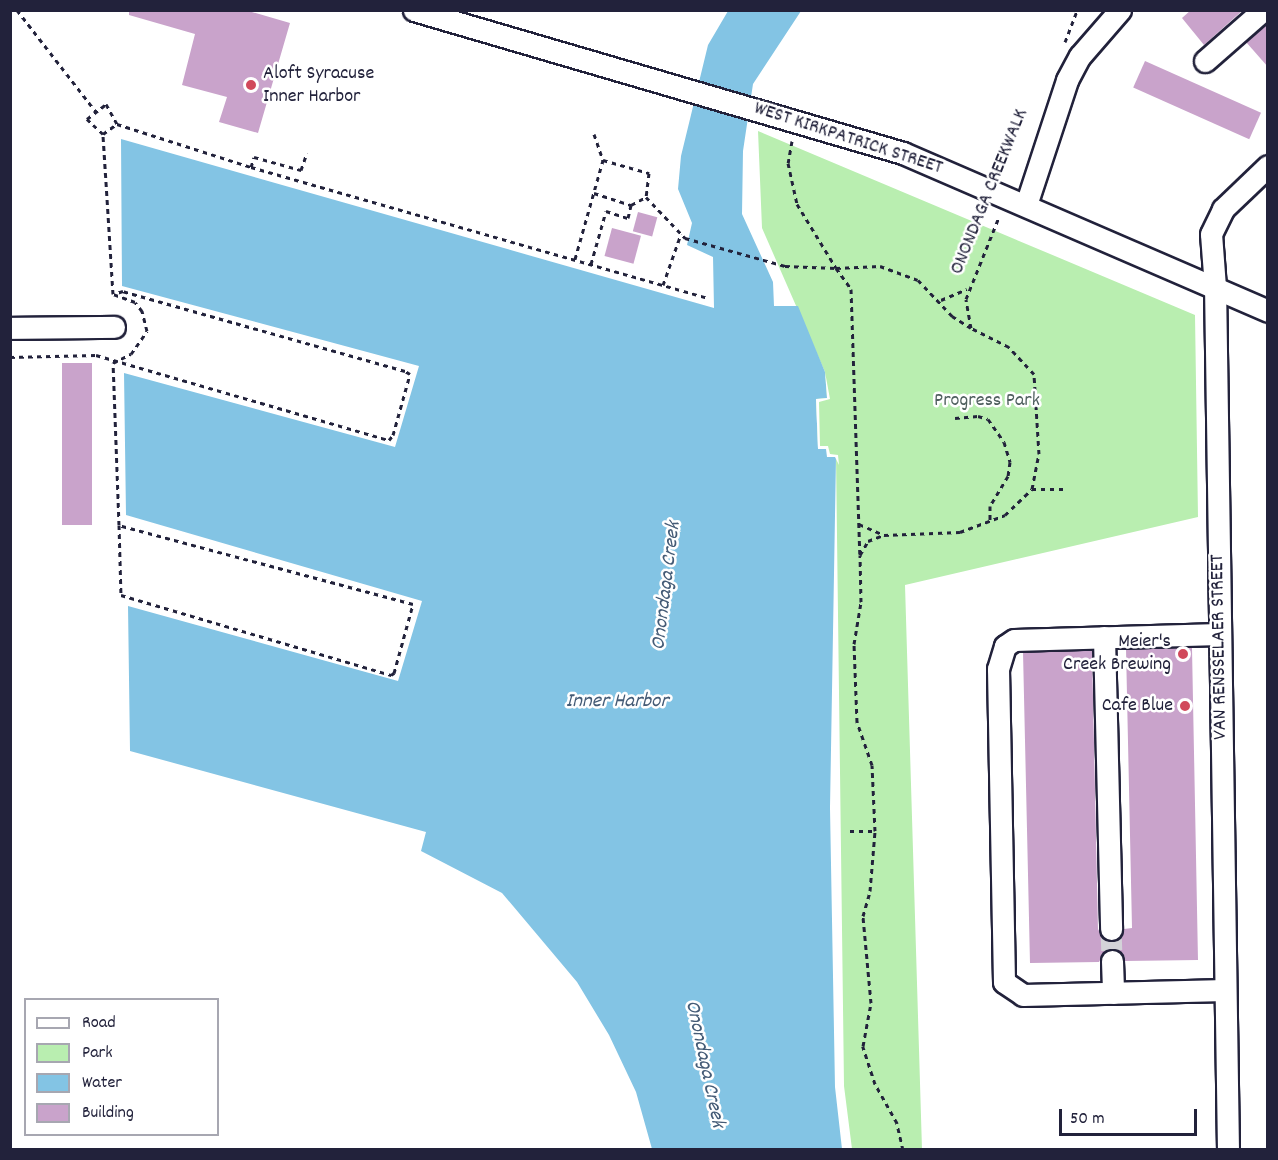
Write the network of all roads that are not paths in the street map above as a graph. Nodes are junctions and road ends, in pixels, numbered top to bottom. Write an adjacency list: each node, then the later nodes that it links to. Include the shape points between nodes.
1 (414, 10): 6 (street, WEST KIRKPATRICK STREET, via 903,153)
2 (1120, 10): 6 (street, via 1080,56 1067,80)
3 (1263, 10): 4 (street)
4 (1205, 61)
5 (1268, 166): 7 (street, VAN RENSSELAER STREET, via 1244,185 1215,222 1210,234)
6 (1017, 201): 7 (street, WEST KIRKPATRICK STREET)
7 (1215, 287): 8 (street, WEST KIRKPATRICK STREET); 11 (street, VAN RENSSELAER STREET)
8 (1268, 310)
9 (114, 327): 10 (street)
10 (10, 328)
11 (1219, 634): 12 (street); 15 (street, VAN RENSSELAER STREET)
12 (1104, 637): 13 (street); 16 (street, via 1014,640 999,657 1004,982 1023,995)
13 (1111, 929)
14 (1112, 962): 16 (street)
15 (1225, 990): 16 (street); 17 (street, VAN RENSSELAER STREET)
16 (1113, 993)
17 (1228, 1149)

